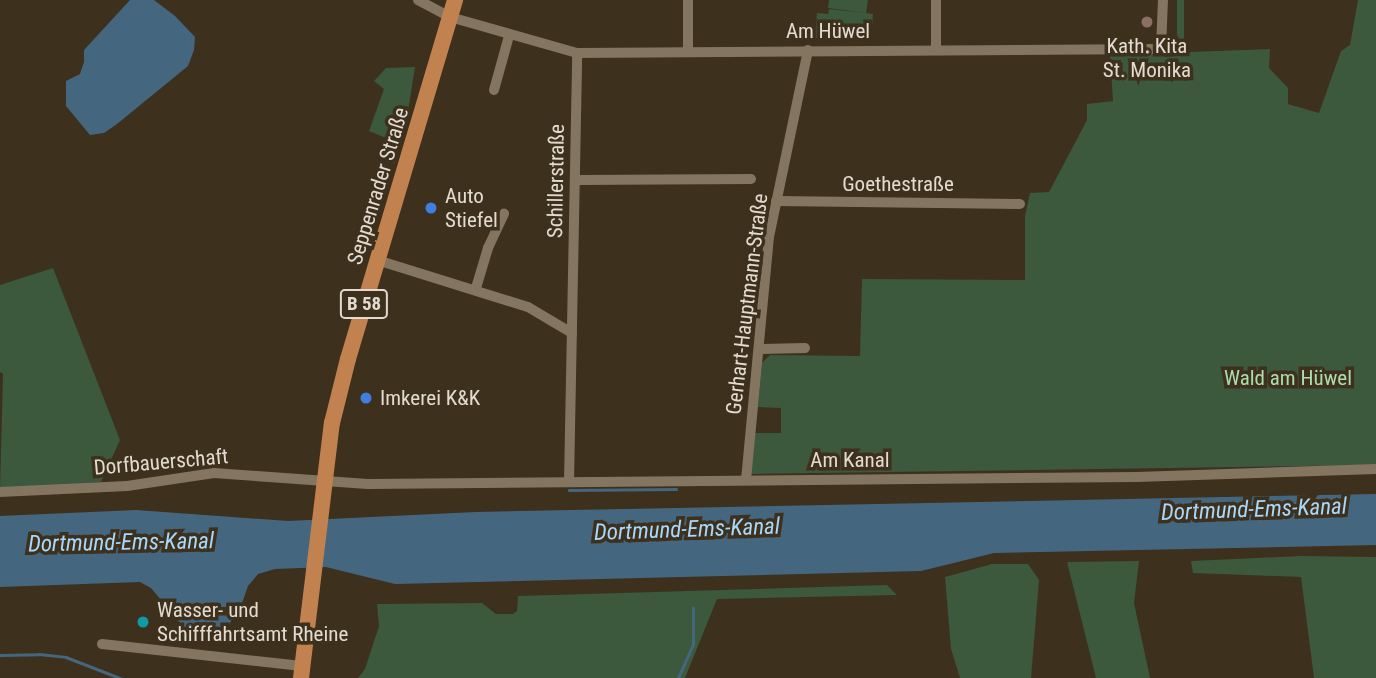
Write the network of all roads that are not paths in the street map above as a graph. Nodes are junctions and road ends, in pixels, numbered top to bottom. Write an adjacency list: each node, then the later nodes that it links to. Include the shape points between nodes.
1 (418, 0): 6 (street, Am Hüwel)
2 (456, 0): 6 (main road, Seppenrader Straße / B 58)
3 (688, 0): 10 (street)
4 (936, 0): 9 (street)
5 (1163, 0): 9 (street, Am Hüwel, via 1161,49)
6 (450, 18): 7 (street, Am Hüwel); 18 (main road, Seppenrader Straße / B 58)
7 (509, 36): 11 (street, Am Hüwel); 12 (street)
8 (808, 50): 9 (street, Am Hüwel); 10 (street, Am Hüwel); 15 (street, Gerhart-Hauptmann-Straße)
9 (936, 50)
10 (688, 52): 11 (street, Am Hüwel)
11 (577, 53): 14 (street, Schillerstraße)
12 (494, 90)
13 (751, 179): 14 (street)
14 (576, 180): 20 (street, Schillerstraße)
15 (776, 201): 16 (street, Goethestraße); 22 (street, Gerhart-Hauptmann-Straße)
16 (1020, 204)
17 (503, 214): 19 (street)
18 (377, 260): 19 (street); 25 (main road, Seppenrader Straße / B 58, via 335,410)
19 (476, 288): 20 (street, via 528,307)
20 (572, 333): 26 (street)
21 (805, 348): 22 (street)
22 (759, 349): 24 (street, Gerhart-Hauptmann-Straße)
23 (1376, 469): 24 (street, Am Kanal, via 1137,477)
24 (746, 480): 26 (street, Am Kanal)
25 (324, 481): 26 (street, Am Kanal); 27 (street, Dorfbauerschaft, via 214,473 127,486); 29 (main road, Seppenrader Straße / B 58)
26 (569, 482)
27 (0, 492)
28 (102, 644): 29 (street)
29 (302, 672)

